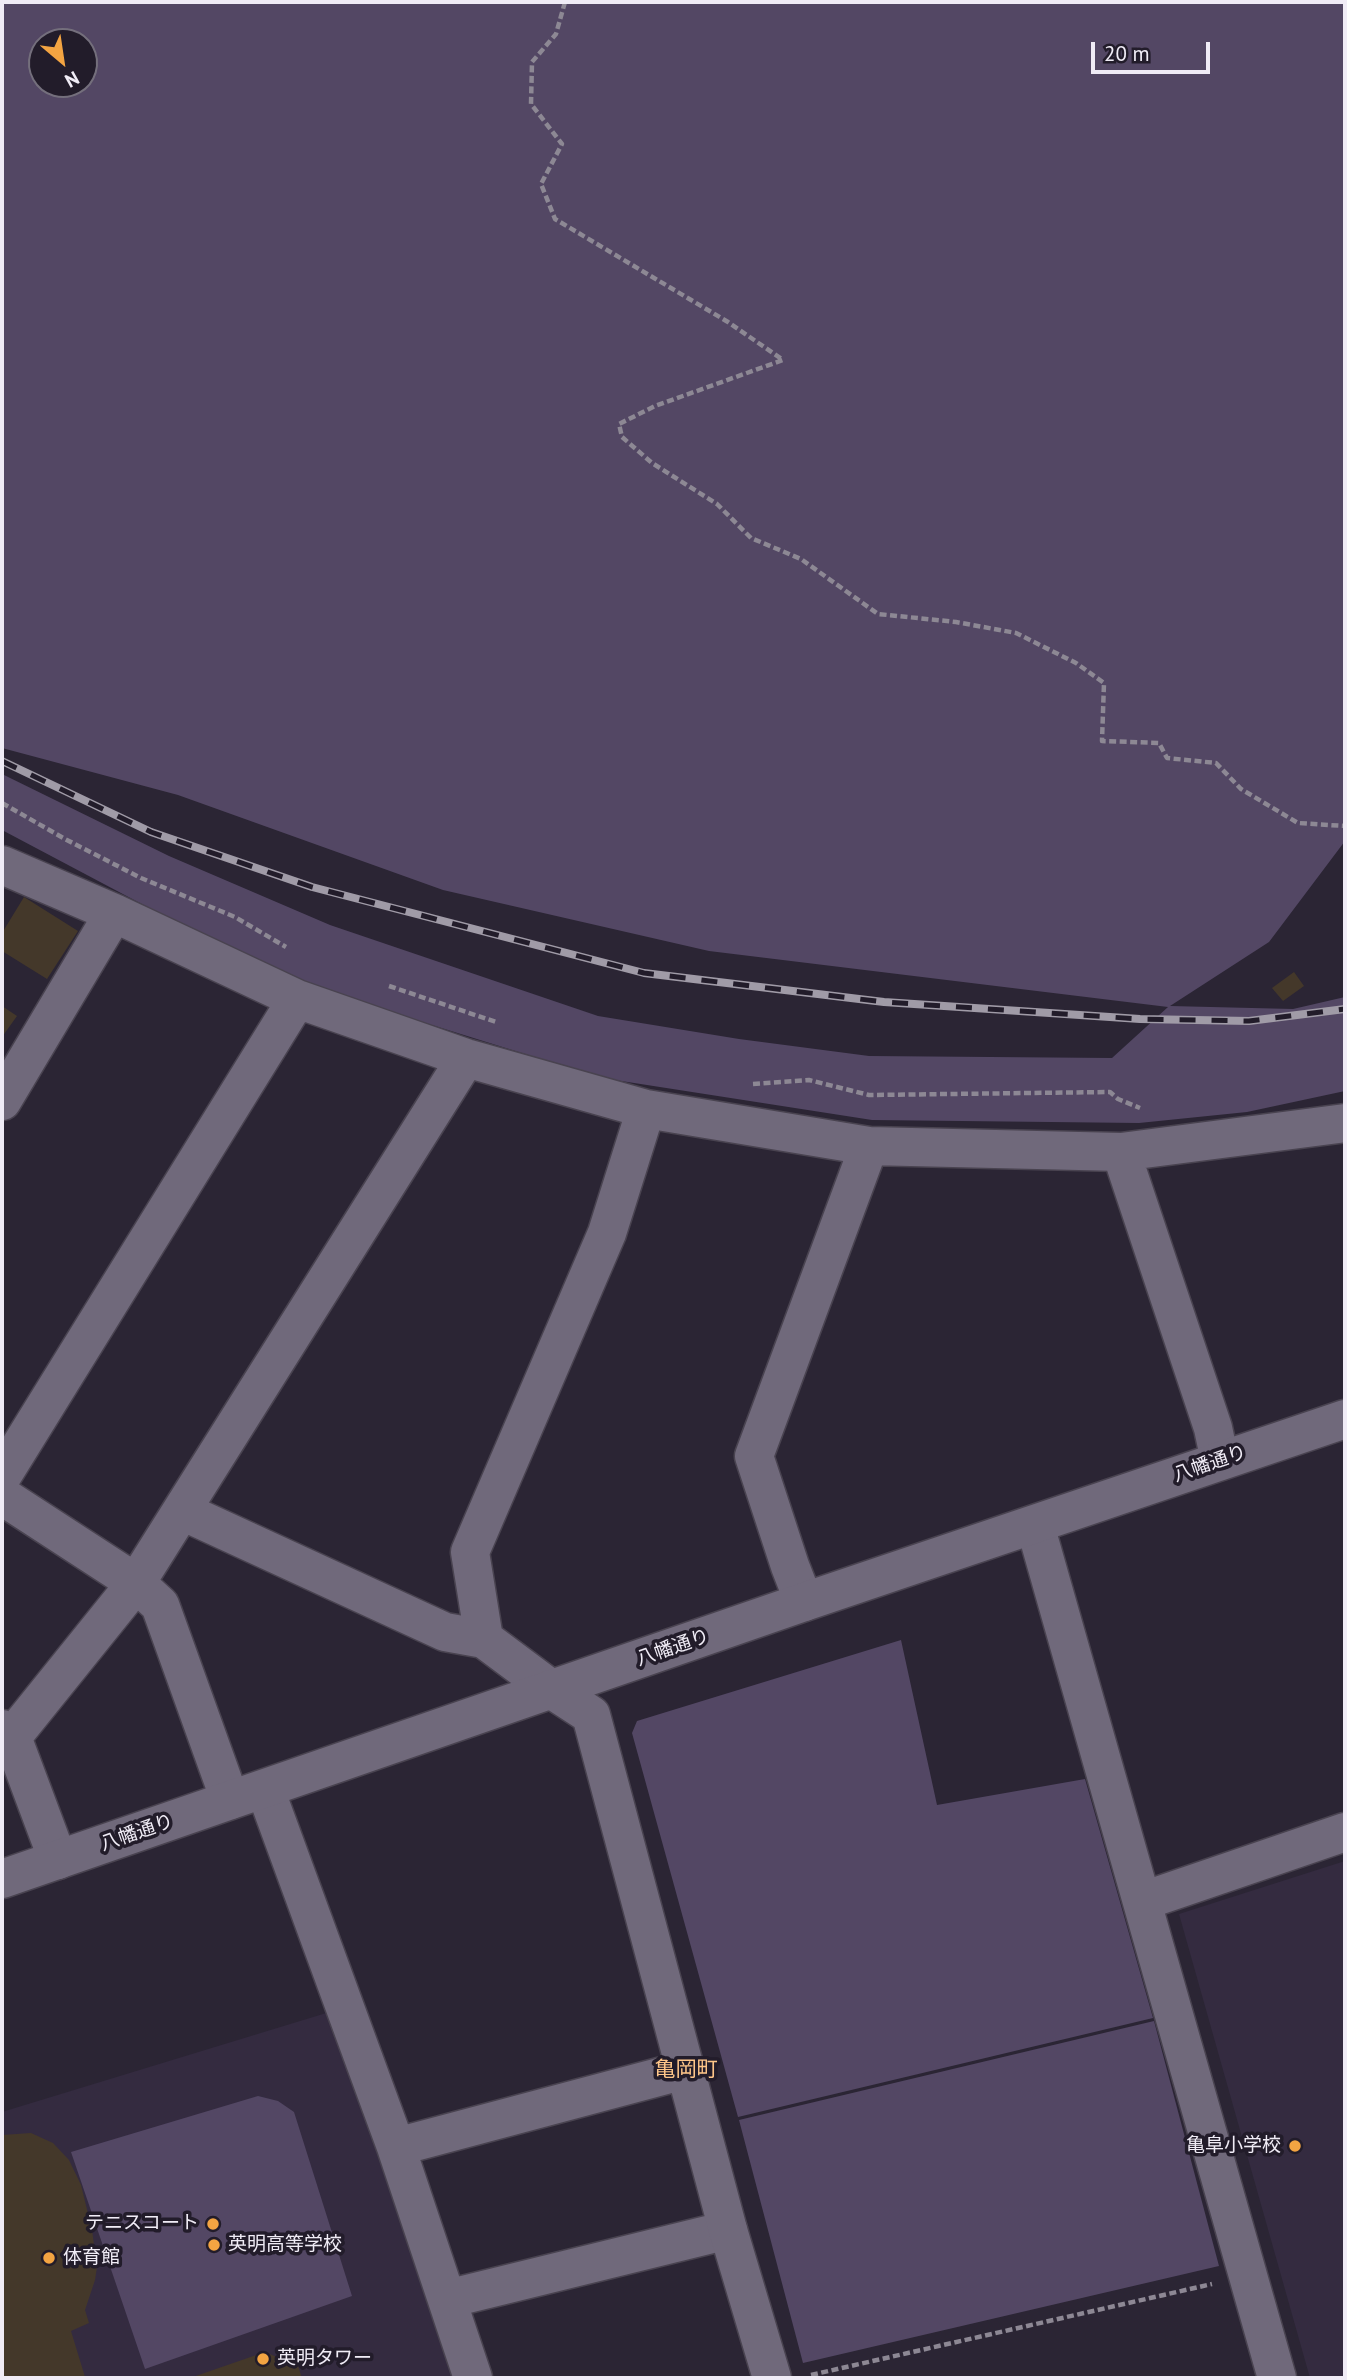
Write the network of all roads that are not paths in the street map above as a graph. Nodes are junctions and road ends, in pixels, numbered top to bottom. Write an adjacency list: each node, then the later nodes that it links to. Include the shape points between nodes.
1 (2, 865): 2 (street)
2 (114, 913): 3 (street); 5 (street)
3 (297, 999): 4 (street); 12 (street)
4 (466, 1058): 6 (street); 14 (street)
5 (2, 1101)
6 (646, 1109): 8 (street); 18 (street, via 607,1233 470,1552)
7 (1345, 1123): 9 (street)
8 (869, 1146): 9 (street); 17 (street, via 754,1455)
9 (1121, 1152): 11 (street)
10 (1345, 1419): 11 (street, 八幡通り)
11 (1220, 1461): 15 (street, 八幡通り)
12 (2, 1476)
13 (2, 1496): 16 (street)
14 (182, 1511): 16 (street); 18 (street, via 445,1632)
15 (1035, 1525): 17 (street, 八幡通り); 25 (street)
16 (136, 1583): 20 (street); 21 (street, via 160,1605)
17 (804, 1602): 19 (street, 八幡通り)
18 (484, 1639): 19 (street)
19 (551, 1689): 21 (street, 八幡通り); 26 (street, via 591,1715)
20 (7, 1733): 23 (street)
21 (248, 1794): 23 (street, 八幡通り); 27 (street)
22 (1345, 1832): 25 (street)
23 (58, 1860): 24 (street, 八幡通り)
24 (2, 1879)
25 (1143, 1901): 32 (street)
26 (685, 2070): 27 (street); 28 (street)
27 (396, 2147): 29 (street)
28 (728, 2230): 29 (street); 31 (street)
29 (447, 2299): 30 (street)
30 (473, 2378)
31 (772, 2378)
32 (1277, 2378)

